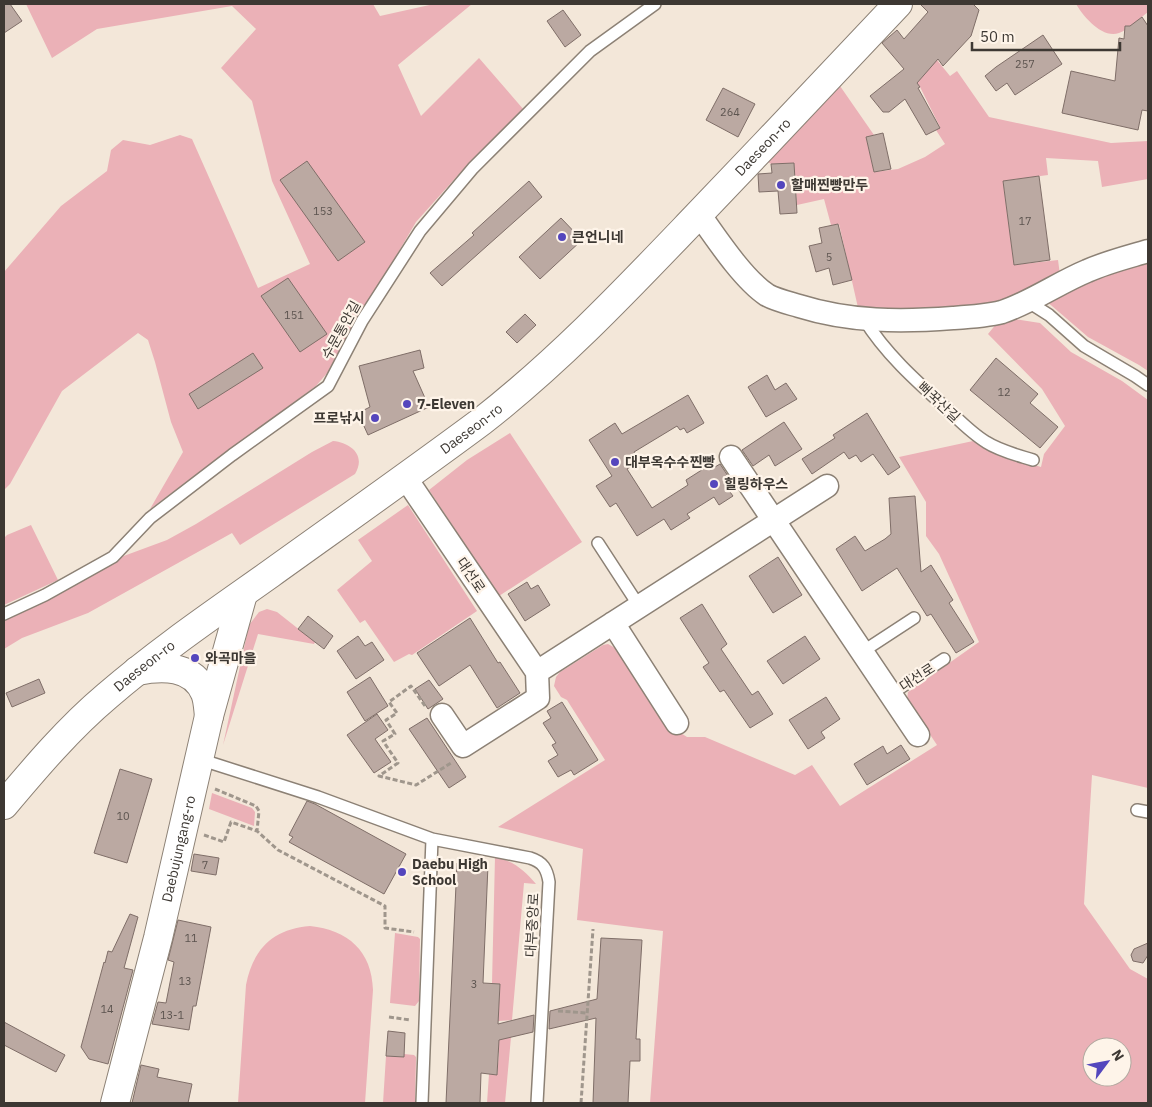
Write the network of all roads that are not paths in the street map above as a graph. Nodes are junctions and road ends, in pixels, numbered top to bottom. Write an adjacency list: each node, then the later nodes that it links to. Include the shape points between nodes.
1 (655, 4): 16 (lane, 수문통안길, via 590,51 473,168 420,231 362,321 328,386 150,518 113,556)
2 (889, 6): 3 (street, Daeseon-ro)
3 (699, 214): 6 (street, via 751,281 767,295 812,310); 10 (street, Daeseon-ro, via 563,354 517,394)
4 (1148, 251): 5 (street, via 1086,271)
5 (1028, 301): 6 (street, via 1001,312 977,316 913,321); 7 (lane, via 1084,346)
6 (864, 319): 9 (lane, 뻐꾹산길, via 895,358 974,434 988,444)
7 (1148, 386)
8 (731, 458): 12 (street, 대선로)
9 (1033, 460)
10 (405, 477): 14 (street, Daeseon-ro); 22 (street, 대선로)
11 (827, 486): 12 (street)
12 (774, 520): 15 (street); 19 (street, 대선로)
13 (598, 543): 15 (lane)
14 (243, 594): 21 (street, Daeseon-ro); 24 (street, Daebujungang-ro)
15 (639, 606): 18 (street)
16 (4, 614)
17 (914, 618): 19 (lane)
18 (613, 623): 22 (street); 26 (street)
19 (862, 652): 23 (street, 대선로)
20 (944, 659): 23 (lane, 대선로)
21 (137, 671): 24 (street, via 159,667 176,669 190,676 206,694); 29 (street, Daeseon-ro, via 66,736)
22 (538, 672): 25 (street, via 538,698 463,746)
23 (891, 694): 27 (street, 대선로)
24 (209, 716): 28 (street, Daebujungang-ro)
25 (443, 717)
26 (677, 723)
27 (918, 735)
28 (199, 759): 30 (lane, 대부중앙로, via 318,797); 31 (street, Daebujungang-ro, via 154,956)
29 (4, 805)
30 (432, 839): 32 (lane); 33 (lane, 대부중앙로, via 530,858 544,866 549,882)
31 (115, 1103)
32 (422, 1103)
33 (537, 1103)

